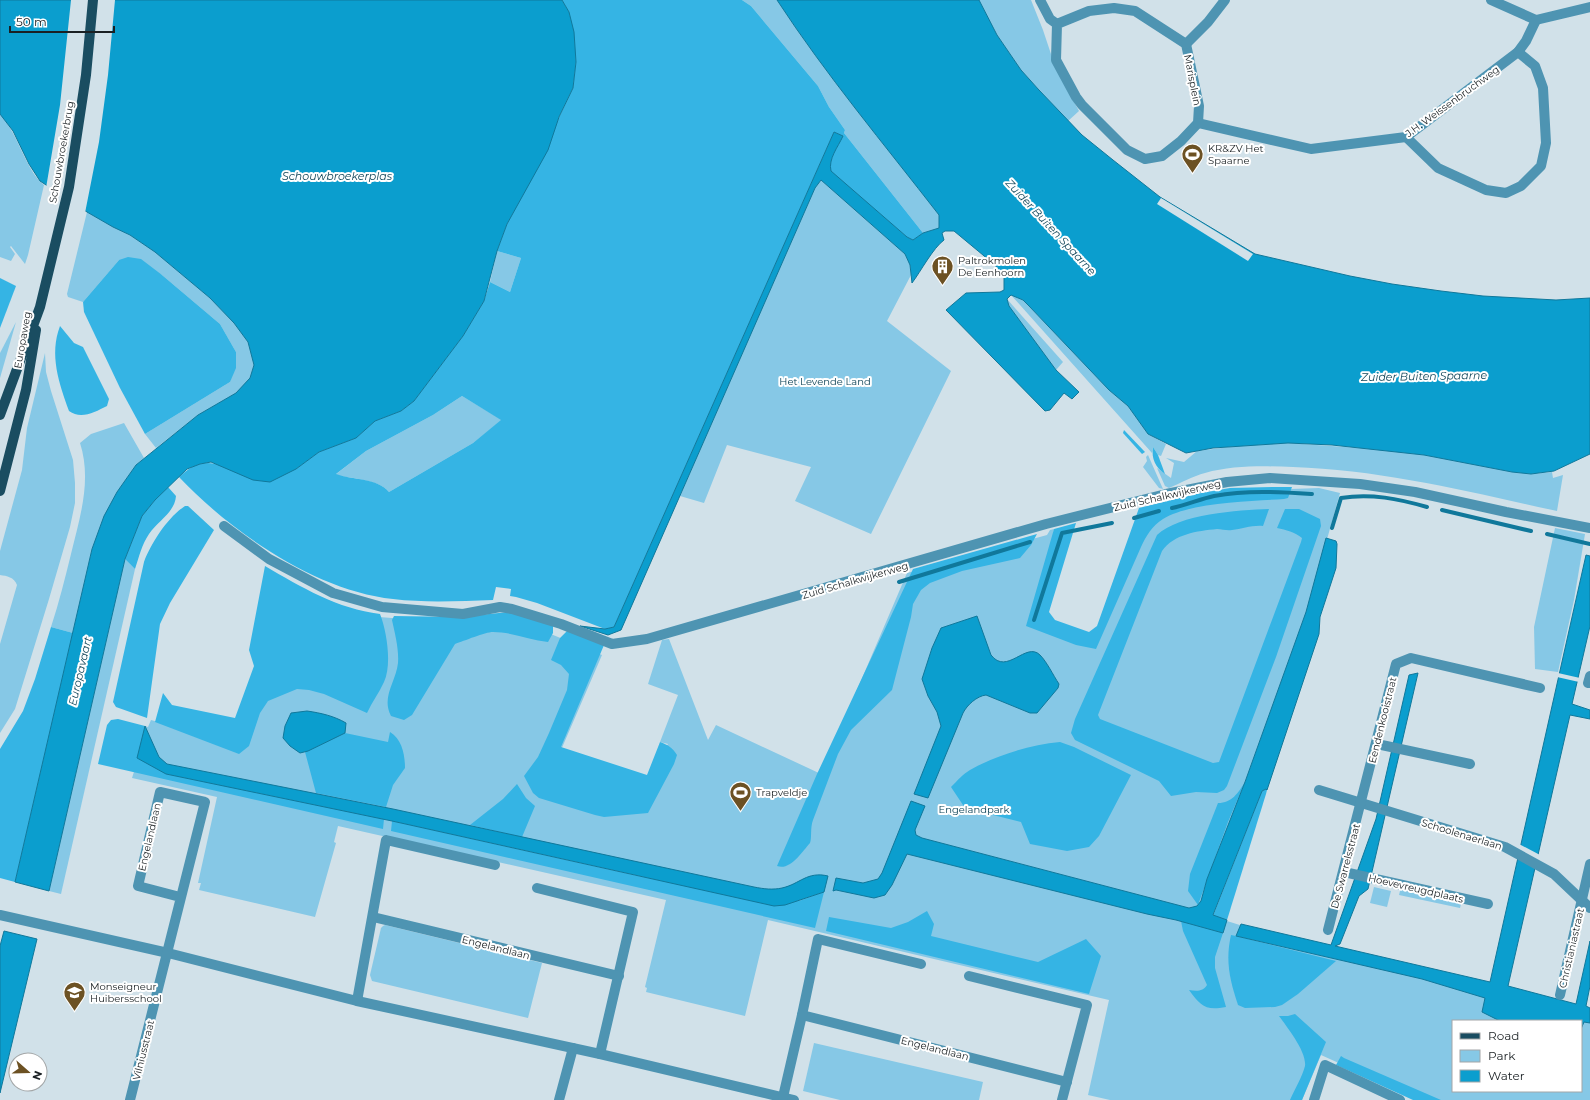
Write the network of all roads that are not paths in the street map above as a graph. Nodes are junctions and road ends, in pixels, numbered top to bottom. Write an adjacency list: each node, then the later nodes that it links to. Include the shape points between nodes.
1 (93, 0): 12 (main road, Schouwbroekerbrug, via 86,75 69,187)
2 (1040, 0): 7 (street, via 1050,19)
3 (1225, 0): 8 (street)
4 (1490, 0): 6 (street)
5 (1590, 7): 6 (street)
6 (1536, 20): 9 (street, J.H. Weissenbruchweg)
7 (1057, 24): 8 (street, Marisplein, via 1088,11 1114,8 1135,11); 10 (street, via 1056,60 1076,97 1127,150 1145,159 1162,156)
8 (1186, 44): 10 (street, Marisplein, via 1199,106)
9 (1518, 52): 11 (street, J.H. Weissenbruchweg); 11 (street, via 1535,66 1543,88 1546,143 1540,166 1521,186 1506,193 1486,190 1438,168)
10 (1198, 123): 11 (street, J.H. Weissenbruchweg, via 1311,149)
11 (1406, 137)
12 (41, 303): 13 (main road, Europaweg); 14 (main road, Europaweg, via 26,390)
13 (0, 415)
14 (0, 491)
15 (224, 526): 16 (street, Zuid Schalkwijkerweg, via 269,559 333,593 382,607 463,614 500,607 512,608 612,644 647,639 1046,524 1166,494 1227,482 1270,478 1360,484 1415,492)
16 (1590, 528)
17 (1590, 676): 18 (street)
18 (1590, 683)
19 (1540, 688): 20 (street, Eendenkooistraat, via 1411,658 1396,664)
20 (1380, 745): 21 (street); 23 (street, Eendenkooistraat)
21 (1470, 764)
22 (1319, 790): 23 (street, Schoolenaerlaan)
23 (1366, 804): 26 (street, De Swarrelsstraat); 29 (street, Schoolenaerlaan, via 1505,847 1554,874)
24 (1590, 864): 29 (street, Christianiastraat)
25 (495, 866): 33 (street, via 386,840)
26 (1348, 873): 30 (street, Hoevevreugdplaats); 34 (street, De Swarrelsstraat)
27 (537, 888): 37 (street, via 633,912)
28 (180, 897): 28 (street, Engelandlaan, via 138,886 160,792 205,802); 35 (street, Engelandlaan)
29 (1581, 901): 31 (street, Schoolenaerlaan); 39 (street, Christianiastraat)
30 (1488, 904)
31 (1590, 908)
32 (0, 915): 35 (street)
33 (373, 917): 37 (street, Engelandlaan); 40 (street)
34 (1328, 930)
35 (168, 953): 40 (street); 46 (street, Vilniusstraat)
36 (920, 964): 41 (street, via 818,939)
37 (619, 976): 43 (street)
38 (970, 976): 44 (street, via 1087,1005)
39 (1560, 995)
40 (357, 1001): 42 (street)
41 (802, 1015): 44 (street, Engelandlaan); 45 (street)
42 (573, 1048): 43 (street); 47 (street)
43 (600, 1054): 45 (street)
44 (1068, 1082): 49 (street)
45 (783, 1097): 48 (street)
46 (130, 1100)
47 (559, 1100)
48 (794, 1100)
49 (1062, 1100)
50 (1314, 1100): 51 (street, via 1326,1065)
51 (1400, 1100)

